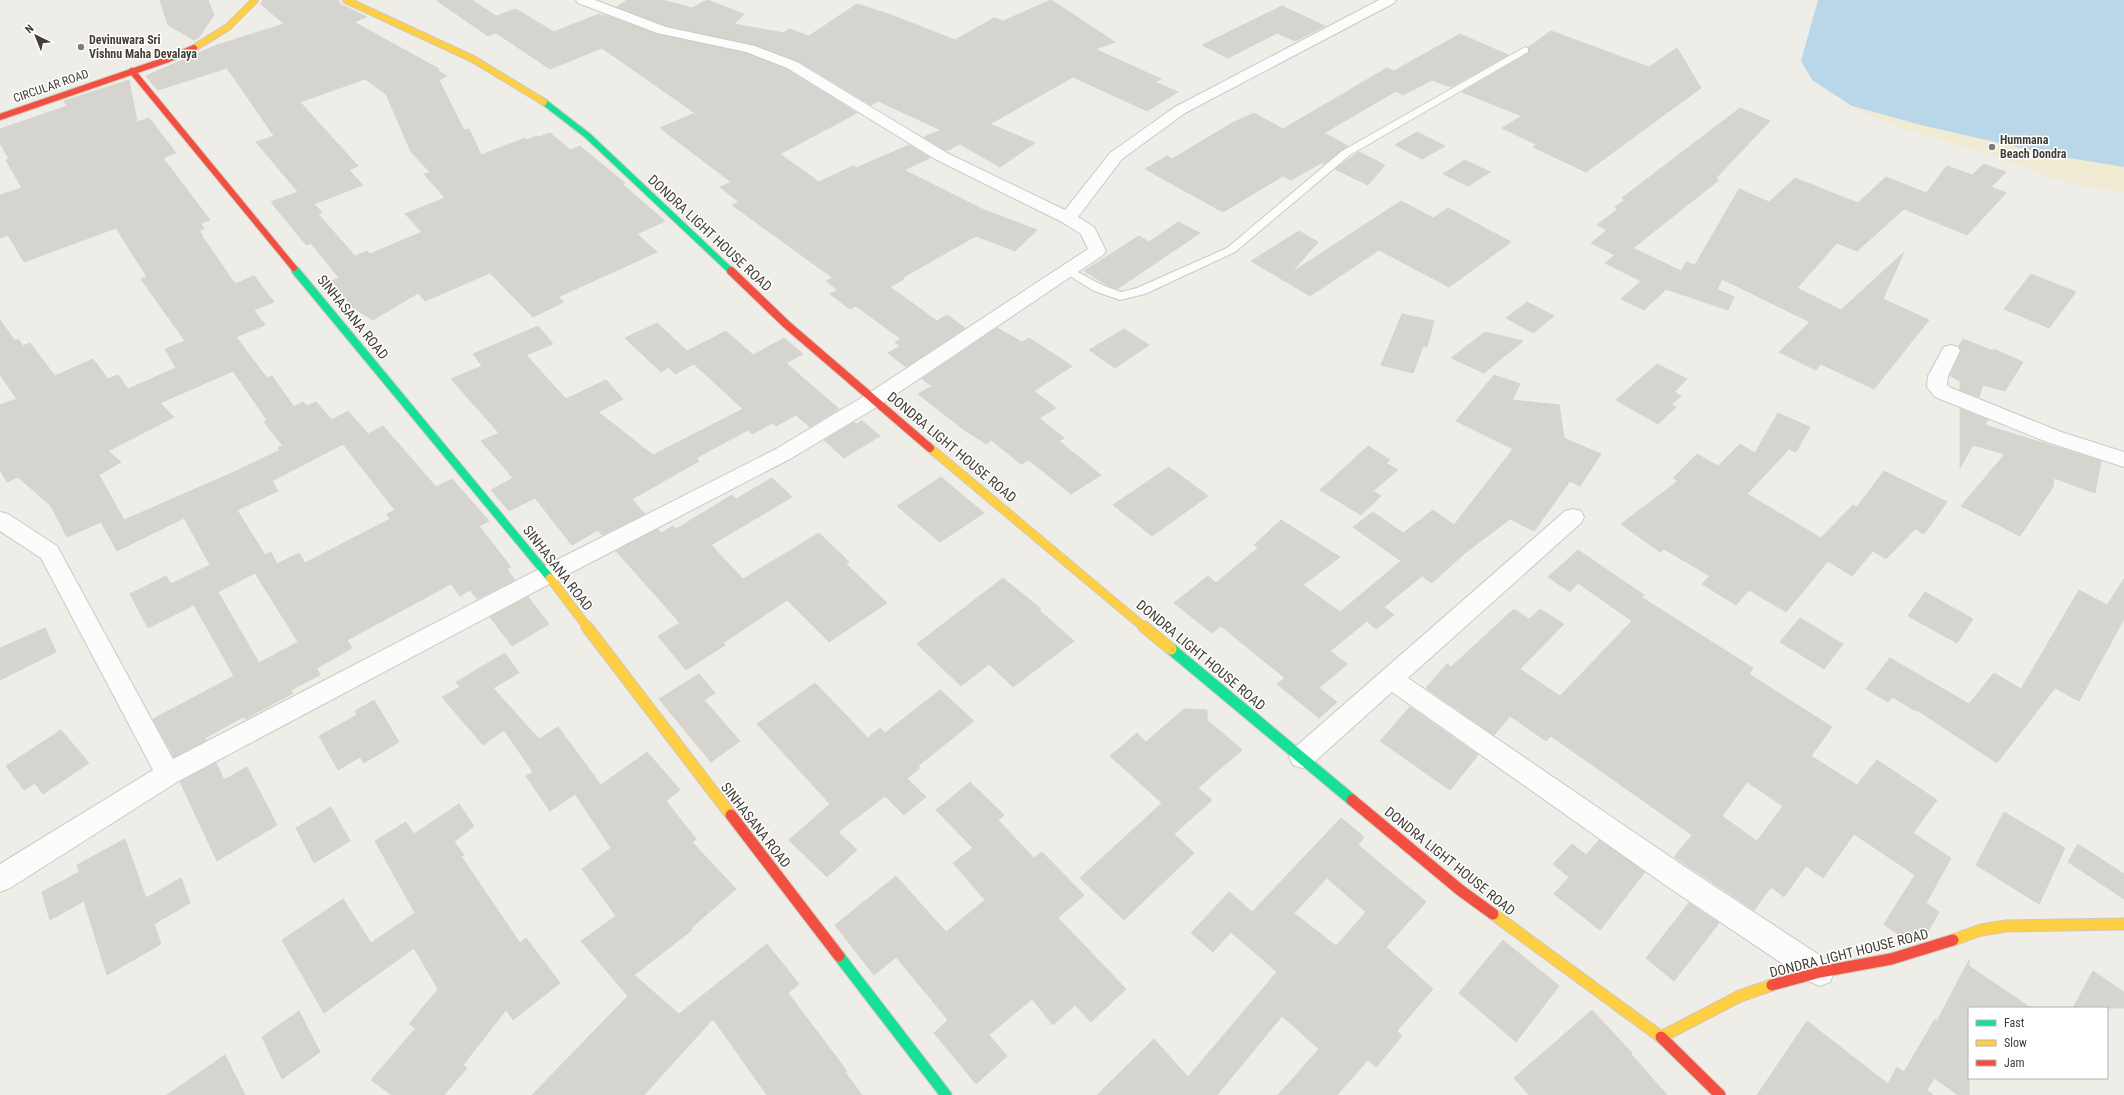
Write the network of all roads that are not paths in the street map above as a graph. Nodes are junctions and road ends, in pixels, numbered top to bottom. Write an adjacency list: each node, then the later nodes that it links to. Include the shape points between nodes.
1 (255, 0): 6 (main road, CIRCULAR ROAD, via 238,21 210,39)
2 (346, 0): 11 (main road, DONDRA LIGHT HOUSE ROAD, via 428,37 524,88 553,109 588,136 786,324)
3 (583, 0): 8 (street, via 662,30 750,49 792,65 941,156)
4 (1389, 0): 8 (street, via 1180,110 1116,156)
5 (1525, 50): 9 (lane, via 1346,153 1230,250 1141,291 1120,296 1098,288)
6 (132, 71): 7 (main road, CIRCULAR ROAD); 15 (main road, SINHASANA ROAD)
7 (0, 116)
8 (1068, 218): 9 (street, via 1088,231 1097,251)
9 (1068, 271): 11 (street)
10 (1951, 352): 12 (street, via 1937,380 1937,387 1942,392 2054,437)
11 (874, 400): 15 (street, via 783,454); 17 (main road, DONDRA LIGHT HOUSE ROAD)
12 (2124, 460)
13 (1573, 516): 16 (street)
14 (0, 520): 18 (street, via 49,552)
15 (547, 576): 18 (street); 23 (main road, SINHASANA ROAD)
16 (1390, 678): 17 (street); 21 (street, via 1675,876)
17 (1302, 757): 22 (main road, DONDRA LIGHT HOUSE ROAD, via 1460,890)
18 (168, 774): 19 (street)
19 (0, 879)
20 (2124, 924): 21 (main road, DONDRA LIGHT HOUSE ROAD, via 1994,928 1891,959)
21 (1820, 972): 22 (main road, DONDRA LIGHT HOUSE ROAD, via 1740,996)
22 (1661, 1037): 24 (main road)
23 (946, 1095)
24 (1720, 1095)

